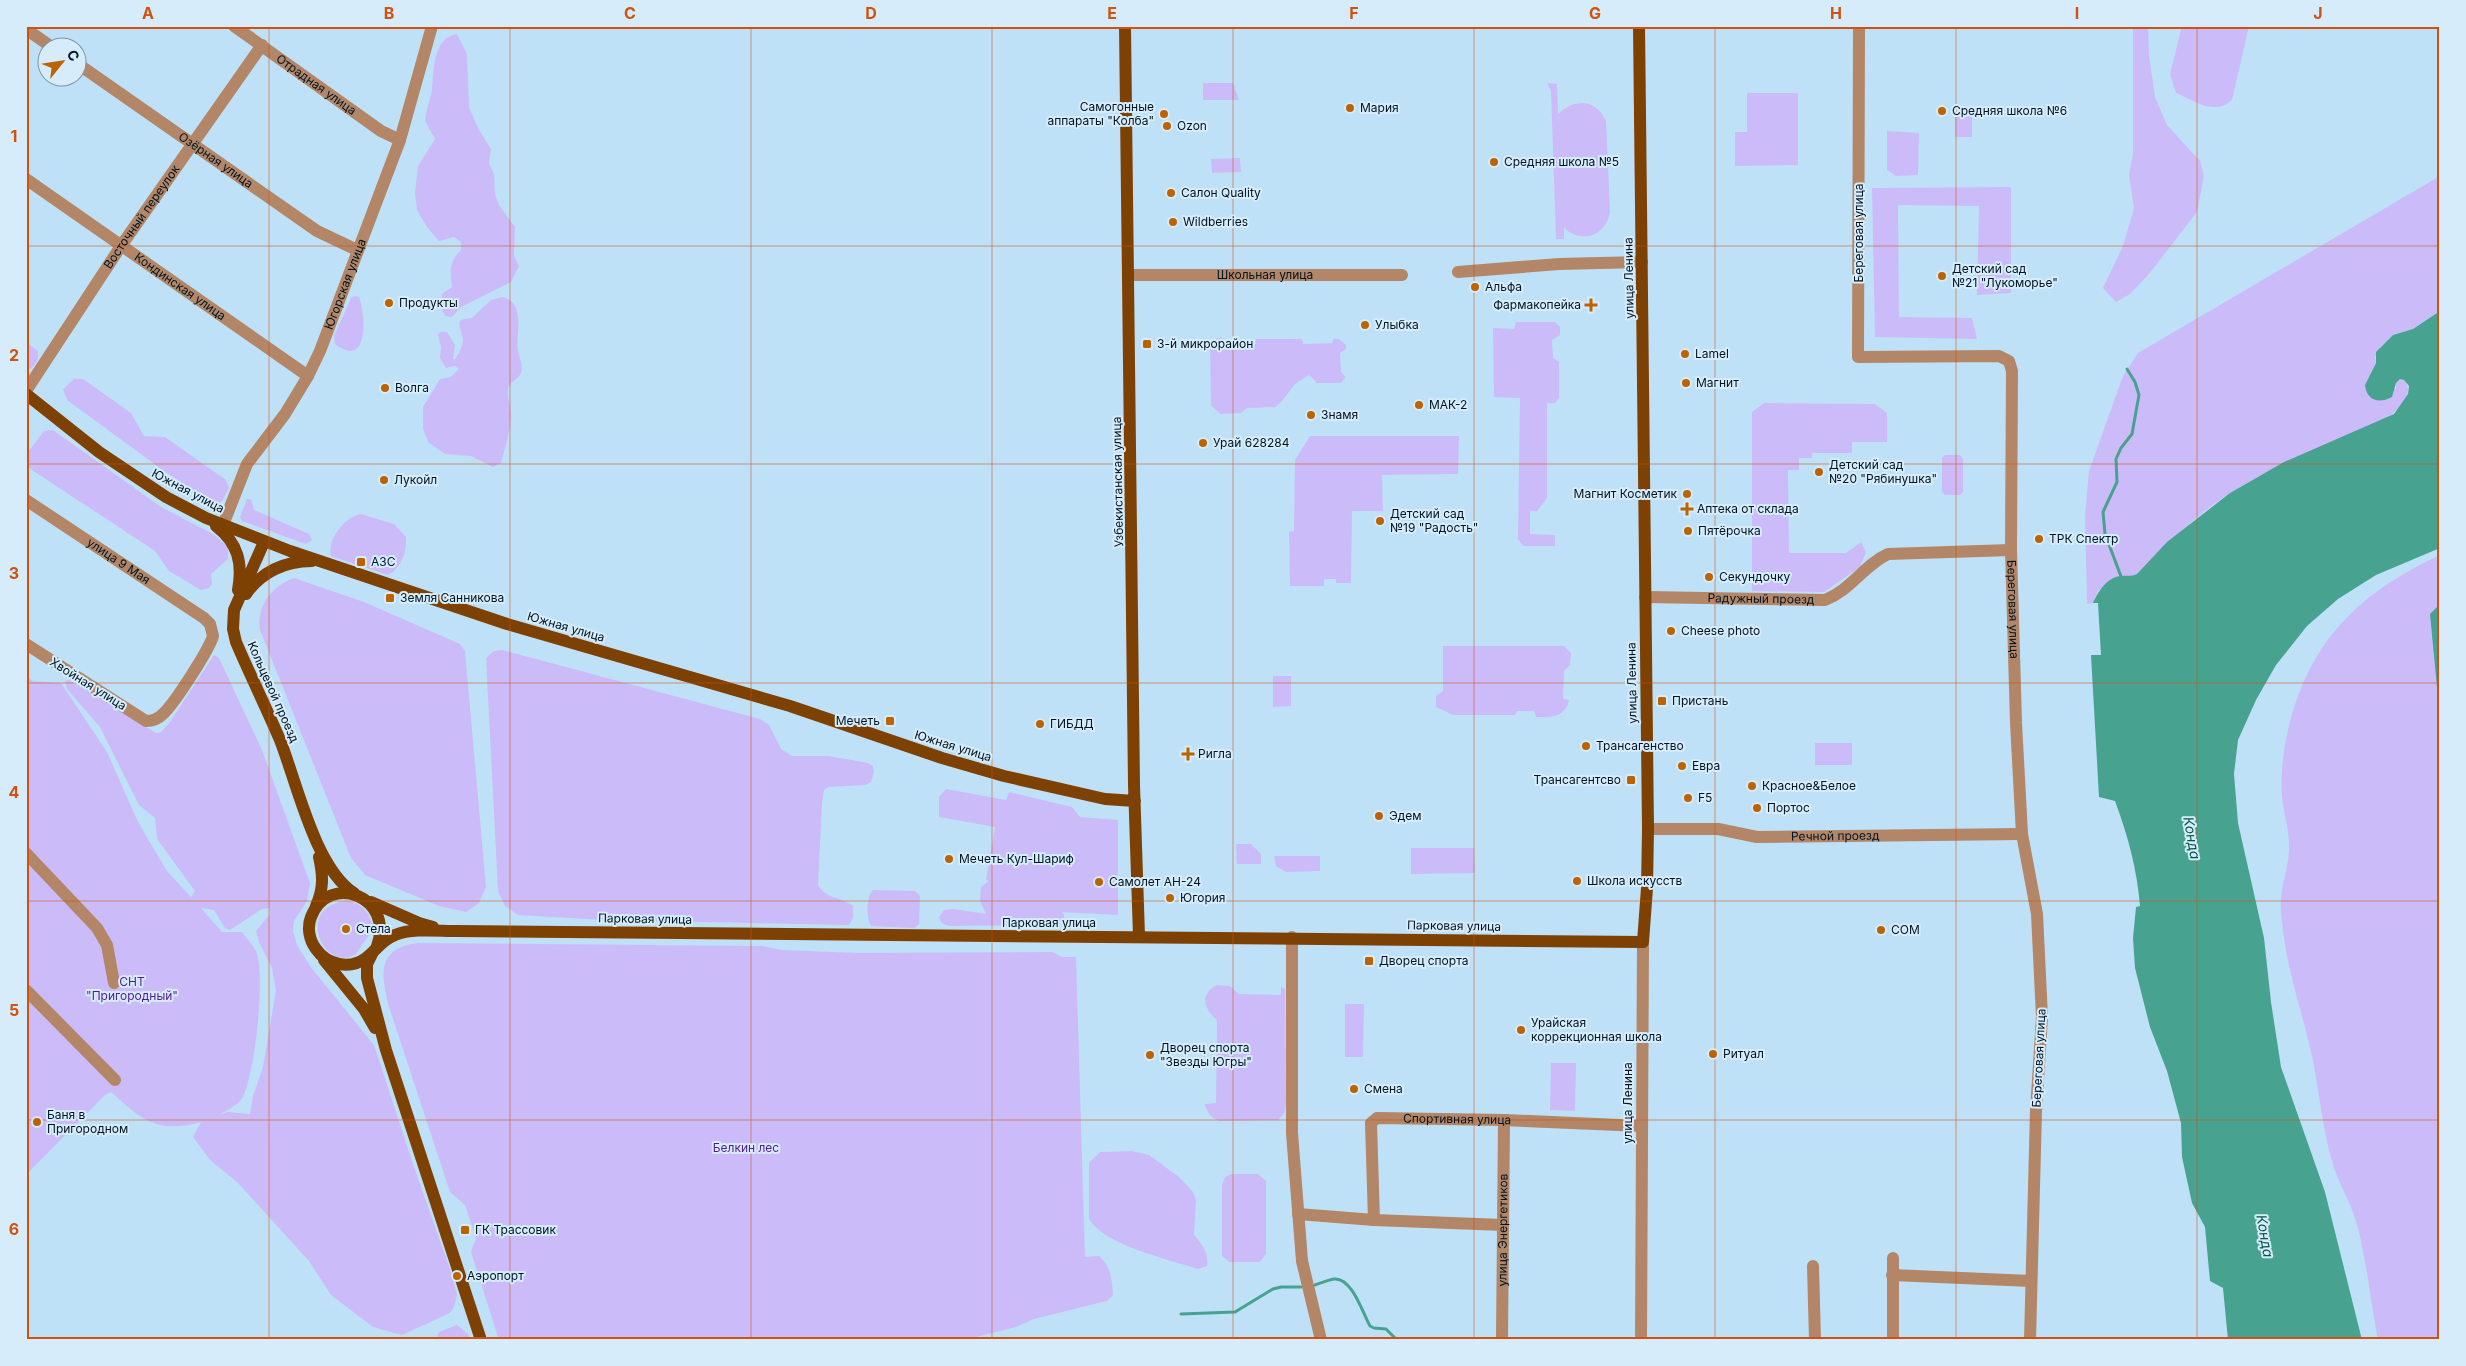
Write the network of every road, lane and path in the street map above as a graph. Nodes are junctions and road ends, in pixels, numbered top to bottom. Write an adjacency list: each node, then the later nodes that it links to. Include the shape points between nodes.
1 (234, 26): 8 (street, Отрадная улица)
2 (432, 26): 10 (street, Югорская улица)
3 (1125, 26): 17 (main road, Узбекистанская улица)
4 (1639, 26): 15 (main road, улица Ленина)
5 (1859, 26): 25 (street, Береговая улица, via 1858,356 1999,356 2009,361 2012,371)
6 (26, 29): 7 (street)
7 (39, 38)
8 (262, 46): 10 (street, Отрадная улица, via 381,131); 11 (street, Восточный переулок)
9 (88, 71): 11 (street, Озёрная улица)
10 (400, 140): 14 (street, Югорская улица)
11 (192, 144): 13 (street, Восточный переулок); 14 (street, Озёрная улица, via 317,231)
12 (26, 179): 13 (street, Кондинская улица)
13 (121, 246): 19 (street, Кондинская улица); 20 (street, Восточный переулок)
14 (357, 250): 19 (street, Югорская улица)
15 (1642, 262): 16 (street, via 1559,264); 27 (main road, улица Ленина)
16 (1458, 272)
17 (1129, 275): 18 (street, Школьная улица); 31 (main road, Узбекистанская улица)
18 (1402, 275)
19 (308, 376): 23 (street, Югорская улица, via 285,414 247,464)
20 (26, 392): 22 (main road, Южная улица, via 99,452)
21 (26, 500): 30 (street, улица 9 Мая, via 210,624 212,641 168,709)
22 (206, 518): 23 (main road, Южная улица); 28 (main road, via 221,529 236,548 241,574)
23 (223, 525): 24 (main road, Южная улица)
24 (264, 542): 26 (main road, Южная улица); 28 (main road, Кольцевой проезд)
25 (2011, 550): 27 (street, Радужный проезд, via 1888,554 1843,591 1825,600); 34 (street, Береговая улица)
26 (319, 561): 28 (main road, via 294,562 269,572 251,586); 31 (main road, Южная улица, via 507,624 790,706 942,758 1105,799)
27 (1646, 597): 33 (main road, улица Ленина)
28 (234, 610): 32 (main road, Кольцевой проезд, via 236,642 280,742)
29 (26, 644): 30 (street, Хвойная улица)
30 (150, 721)
31 (1135, 801): 39 (main road, Узбекистанская улица)
32 (311, 826): 36 (main road, Кольцевой проезд, via 337,879); 37 (main road, Кольцевой проезд, via 323,882)
33 (1648, 829): 34 (street, Речной проезд, via 1718,829 1757,836); 41 (main road, улица Ленина, via 1648,888)
34 (2022, 834): 56 (street, Береговая улица, via 2038,914 2042,1016)
35 (26, 853): 44 (street, via 97,928 107,945)
36 (361, 897): 37 (main road, via 335,894 322,901); 38 (main road, Парковая улица, via 419,923); 42 (main road, via 373,906 380,922)
37 (314, 911): 43 (main road, via 309,934)
38 (456, 931): 39 (main road, Парковая улица); 42 (main road, Парковая улица, via 402,933)
39 (1139, 936): 40 (main road, Парковая улица)
40 (1292, 938): 41 (main road, Парковая улица); 50 (street, via 1292,1125)
41 (1643, 942): 49 (street, улица Ленина)
42 (376, 948): 43 (main road, via 358,962 343,965 328,960); 46 (main road, via 367,964 367,978)
43 (317, 951): 46 (main road, via 364,1009)
44 (114, 983)
45 (26, 990): 47 (street)
46 (386, 1050): 57 (main road)
47 (115, 1080)
48 (1504, 1120): 49 (street, Спортивная улица); 51 (street, Спортивная улица, via 1374,1120 1371,1123); 52 (street, улица Энергетиков)
49 (1642, 1126): 60 (street, улица Ленина)
50 (1298, 1214): 51 (street); 58 (street, via 1302,1261)
51 (1374, 1220): 52 (street)
52 (1503, 1225): 59 (street, улица Энергетиков)
53 (1893, 1258): 55 (street)
54 (1814, 1266): 61 (street)
55 (1892, 1275): 56 (street); 62 (street)
56 (2030, 1281): 63 (street, Береговая улица)
57 (481, 1340)
58 (1321, 1340)
59 (1502, 1340)
60 (1641, 1340)
61 (1815, 1340)
62 (1893, 1340)
63 (2030, 1340)

